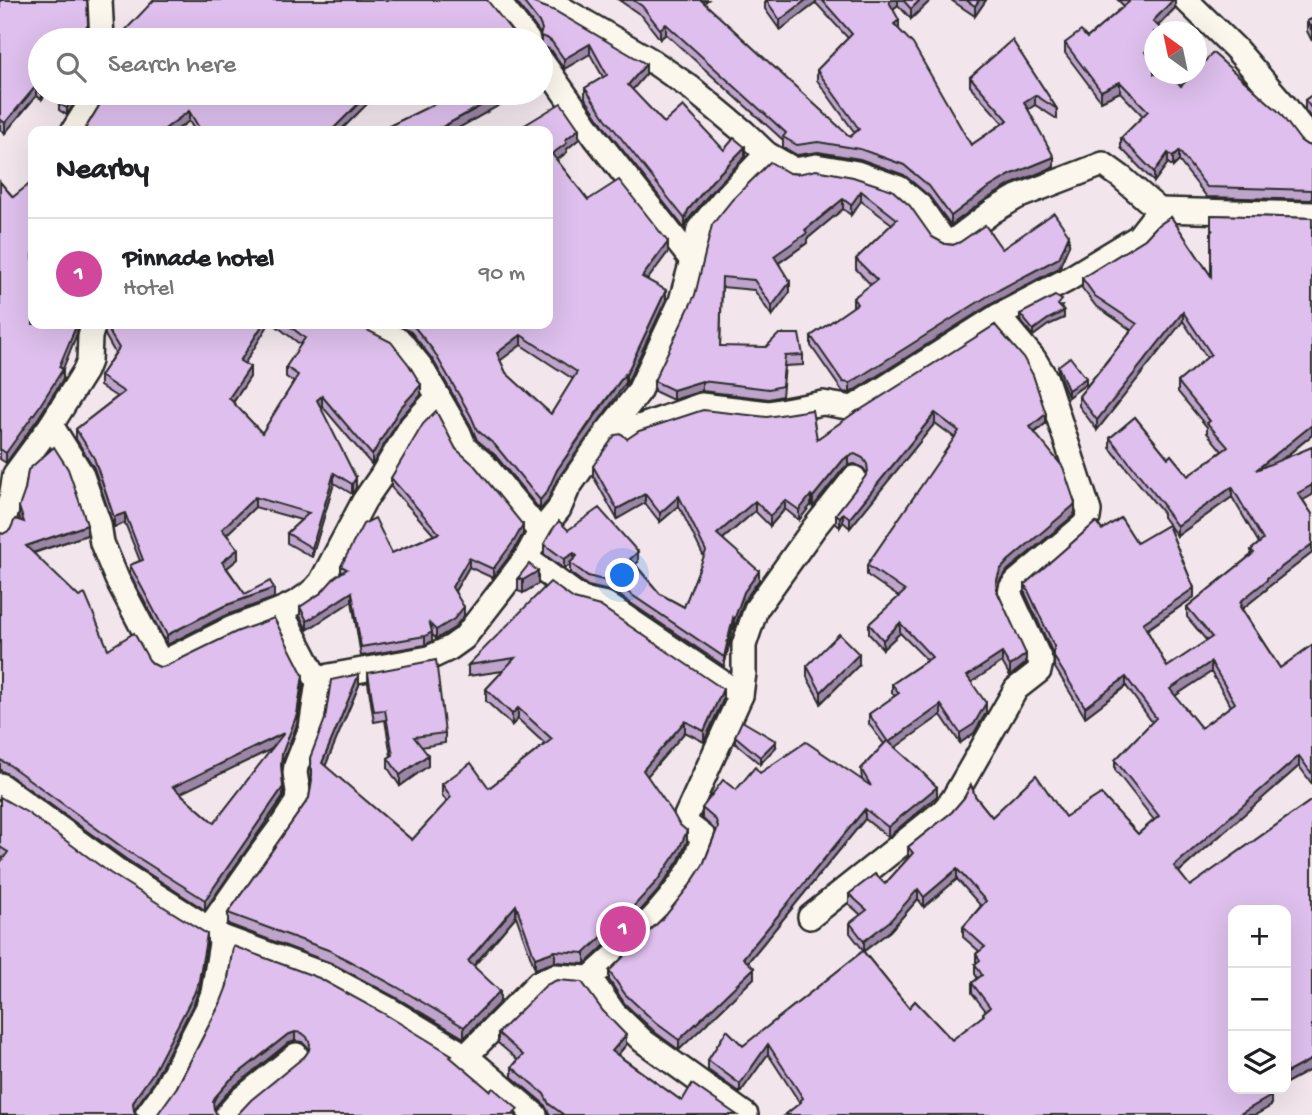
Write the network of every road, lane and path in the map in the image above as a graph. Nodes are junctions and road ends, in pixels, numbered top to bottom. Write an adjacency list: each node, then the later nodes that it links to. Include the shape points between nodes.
1 (100, 0): 5 (street)
2 (497, 0): 6 (street)
3 (539, 0): 11 (street, via 652,61)
4 (1186, 0): 10 (street, via 1235,48)
5 (101, 28)
6 (519, 28)
7 (553, 77): 14 (street)
8 (89, 105): 9 (street)
9 (76, 126)
10 (1312, 142)
11 (767, 153): 12 (street, via 795,170 816,166 857,173 899,188 949,241 1017,197 1103,164); 14 (street, via 699,229)
12 (1159, 210): 13 (street); 15 (street, via 1138,237)
13 (1312, 214)
14 (691, 260): 20 (street, via 681,301 638,393)
15 (998, 316): 20 (street, via 853,408 823,403 769,413 701,405 642,426); 29 (street, via 1046,379 1088,518 1011,588 1010,595 1041,662 1039,671 1016,689 953,799)
16 (92, 329): 19 (street, via 85,371)
17 (377, 329): 18 (street, via 400,341)
18 (438, 397): 23 (street, via 465,448); 25 (street, via 412,425 363,501 321,582)
19 (51, 425): 22 (street, via 15,474); 25 (street, via 81,473 117,579 161,663 230,629)
20 (607, 432): 23 (street)
21 (854, 478): 27 (street, via 756,609 744,645)
22 (0, 530)
23 (540, 531): 24 (street)
24 (526, 558): 26 (street, via 464,638 450,648 429,658 329,676); 27 (street, via 582,599 606,604)
25 (281, 611): 26 (street)
26 (318, 682): 30 (street, via 311,728 296,765 297,802)
27 (741, 695): 31 (street, via 686,816 688,825 704,836 691,869 669,901)
28 (0, 785): 30 (street, via 118,871)
29 (810, 917)
30 (216, 933): 33 (street, via 325,975); 34 (street, via 213,993 207,1009)
31 (590, 978): 33 (street, via 555,976 538,983); 37 (street, via 614,1013 643,1041)
32 (296, 1055): 35 (street)
33 (466, 1056): 36 (street)
34 (147, 1115)
35 (227, 1115)
36 (535, 1115)
37 (746, 1115)

